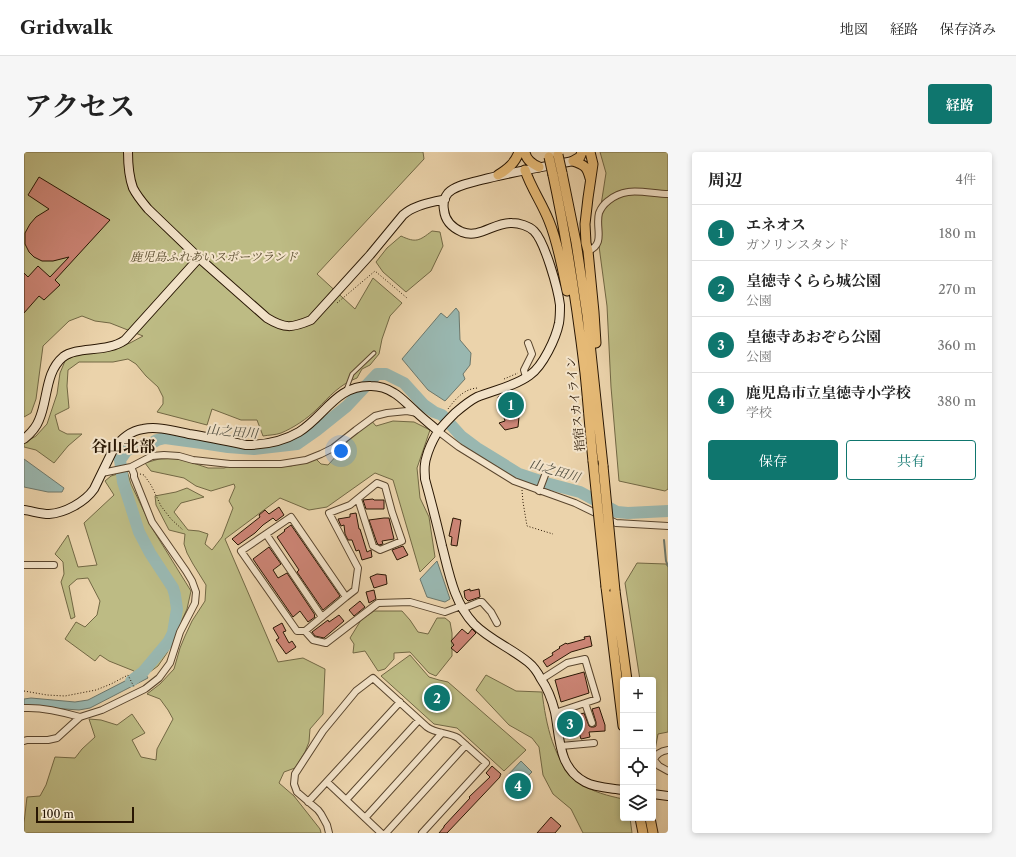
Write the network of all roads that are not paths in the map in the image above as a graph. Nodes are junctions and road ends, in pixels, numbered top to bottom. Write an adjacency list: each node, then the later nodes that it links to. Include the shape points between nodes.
1 (128, 152): 16 (street, via 130,177 141,201)
2 (519, 152): 11 (main road, via 514,163)
3 (525, 152): 8 (main road, via 531,163)
4 (582, 152): 7 (main road, via 580,157)
5 (590, 152): 12 (main road, via 593,164)
6 (553, 154): 10 (main road, 指宿スカイライン, bridge)
7 (573, 160): 8 (street); 12 (main road, via 586,167)
8 (539, 167): 9 (street)
9 (525, 170): 11 (street); 20 (main road, via 554,234)
10 (558, 174): 19 (main road, 指宿スカイライン, via 578,257); 20 (main road, 指宿スカイライン)
11 (498, 175): 14 (street, via 464,184 448,193)
12 (591, 182): 15 (main road, via 585,224)
13 (668, 194): 15 (street, via 629,192 611,199 599,215 596,247)
14 (444, 199): 16 (street, via 406,212 370,256 311,320 298,326 287,326 267,318); 21 (street, via 443,208 447,220 456,229 470,234 501,224 517,223 532,229 541,241 558,293 559,323 547,355)
15 (588, 252): 19 (main road, via 596,349)
16 (199, 258): 25 (street, via 125,340 109,347 74,352 64,356 57,363 40,418)
17 (528, 343): 21 (street, via 532,354 524,370)
18 (374, 353): 22 (lane, via 352,374)
19 (593, 365): 41 (main road, 指宿スカイライン, bridge, via 615,591)
20 (585, 374): 47 (main road, 指宿スカイライン, bridge)
21 (526, 377): 24 (street, via 470,401)
22 (348, 391): 23 (street, via 362,386 385,388); 27 (street, via 308,426 273,443 246,445 161,428 142,429 117,444)
23 (417, 413): 24 (street); 26 (street, via 407,411 375,416 332,448 306,460 281,464 230,464 164,455 152,456)
24 (440, 429): 29 (street, via 459,447 514,481); 37 (street, via 433,439 425,462 425,479 452,583)
25 (24, 439)
26 (128, 468): 27 (street); 48 (street, via 134,474 152,522 192,581 196,592 195,603 180,632 170,663 159,678 145,689)
27 (106, 472): 31 (street, via 90,494 79,503 60,512 48,514)
28 (545, 475): 29 (street)
29 (539, 490): 32 (street, via 575,503 616,523)
30 (358, 499): 30 (street, via 377,483 385,486 402,541 380,550 373,546); 36 (street, via 329,514 358,568 355,590)
31 (24, 510)
32 (668, 526)
33 (266, 534): 36 (street, via 291,516); 38 (street); 40 (street, via 241,551 297,631)
34 (24, 565): 35 (street)
35 (54, 565)
36 (346, 597): 38 (street)
37 (462, 607): 39 (street, via 482,602); 40 (street, via 445,612 410,602 378,603 326,643 313,640); 42 (street, via 483,632 529,663)
38 (322, 617): 40 (street)
39 (497, 623)
40 (305, 631)
41 (627, 677)
42 (542, 679): 44 (street, via 567,663 584,659 597,699); 46 (street, via 548,689)
43 (400, 702): 49 (street); 58 (street); 63 (street, via 373,678 356,691 323,731 295,774 295,788)
44 (585, 703): 46 (street); 50 (street)
45 (24, 708): 48 (street, via 46,709)
46 (555, 713): 55 (street)
47 (621, 713)
48 (80, 718): 52 (street, via 57,738)
49 (419, 720): 51 (street, via 434,732); 62 (street)
50 (592, 723)
51 (442, 733): 54 (street, via 454,736); 64 (street)
52 (24, 741)
53 (594, 743): 55 (street)
54 (466, 745): 69 (street); 70 (street, via 486,763)
55 (561, 746): 59 (street, via 566,764 575,775 597,786)
56 (668, 750): 57 (street, via 658,754 654,760)
57 (668, 771)
58 (327, 782): 62 (street); 63 (street)
59 (620, 790)
60 (656, 794): 61 (street)
61 (668, 796)
62 (346, 800): 64 (street)
63 (308, 802): 67 (street, via 321,814)
64 (365, 818): 68 (street)
65 (641, 821): 71 (main road)
66 (651, 821): 72 (main road)
67 (330, 832)
68 (381, 833)
69 (386, 833)
70 (422, 833)
71 (643, 833)
72 (653, 833)

